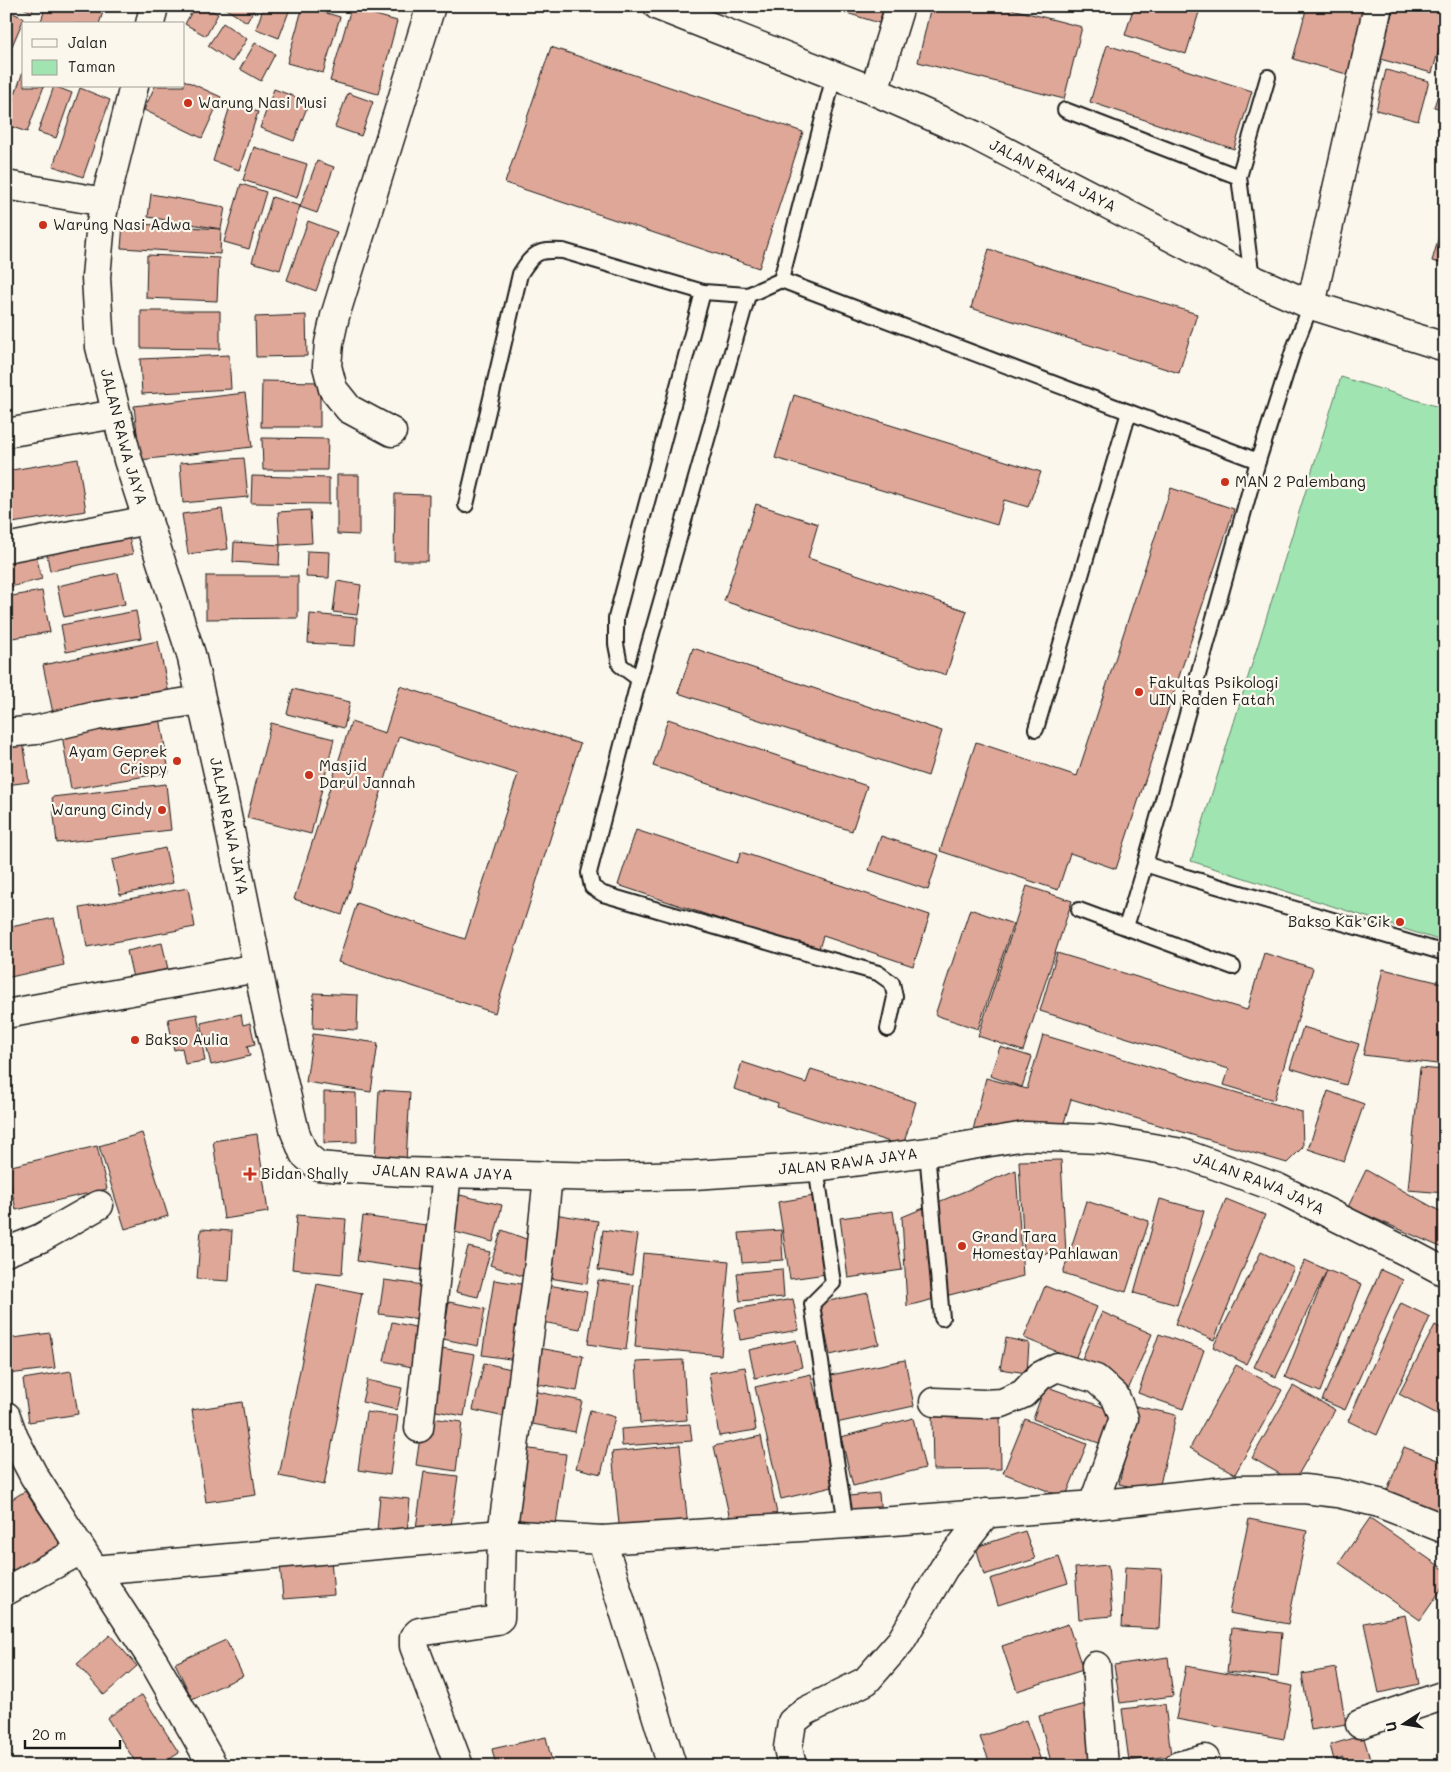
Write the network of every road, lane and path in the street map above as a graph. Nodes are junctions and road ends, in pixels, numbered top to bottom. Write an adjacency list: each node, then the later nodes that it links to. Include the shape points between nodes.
1 (154, 6): 6 (street)
2 (431, 6): 23 (street, via 329,343 327,366 333,389 349,409)
3 (658, 6): 7 (street, JALAN RAWA JAYA)
4 (900, 6): 10 (street)
5 (1378, 6): 19 (street)
6 (150, 22)
7 (834, 76): 10 (street, JALAN RAWA JAYA); 16 (lane)
8 (1268, 77): 12 (lane)
9 (133, 88): 14 (street, JALAN RAWA JAYA)
10 (874, 92): 15 (street, JALAN RAWA JAYA, via 974,135)
11 (1065, 110): 12 (lane)
12 (1239, 177): 15 (lane)
13 (6, 185): 14 (street)
14 (104, 202): 22 (street, JALAN RAWA JAYA, via 96,277 100,348)
15 (1252, 279): 19 (street, JALAN RAWA JAYA)
16 (781, 280): 18 (lane); 21 (lane)
17 (704, 292): 18 (lane); 26 (lane, via 563,251 544,250 531,257 520,274); 29 (lane, via 616,618 620,665)
18 (748, 295): 29 (lane)
19 (1310, 305): 20 (street, JALAN RAWA JAYA); 25 (lane)
20 (1445, 347)
21 (1129, 412): 25 (lane); 31 (lane)
22 (116, 414): 24 (street); 27 (street, JALAN RAWA JAYA)
23 (392, 432)
24 (6, 433)
25 (1258, 461): 33 (lane)
26 (466, 505)
27 (148, 520): 28 (street); 30 (street, JALAN RAWA JAYA, via 191,654)
28 (6, 548)
29 (639, 679): 40 (lane, via 589,873 592,887 603,894 878,973 892,982 895,997)
30 (201, 700): 32 (street); 38 (street, JALAN RAWA JAYA)
31 (1036, 728)
32 (6, 733)
33 (1146, 864): 35 (lane); 36 (lane)
34 (1079, 910): 35 (lane)
35 (1126, 927): 37 (lane)
36 (1445, 953)
37 (1234, 967)
38 (257, 968): 39 (street); 43 (street, JALAN RAWA JAYA, via 295,1132 304,1154 318,1166)
39 (6, 1014)
40 (888, 1029)
41 (927, 1152): 42 (street, JALAN RAWA JAYA); 47 (street, JALAN RAWA JAYA, via 1025,1136 1100,1139 1182,1153 1278,1188); 48 (lane)
42 (816, 1167): 44 (street, JALAN RAWA JAYA, via 694,1175); 54 (lane, via 833,1283 812,1304)
43 (447, 1173): 44 (street, JALAN RAWA JAYA); 51 (street)
44 (548, 1176): 56 (street)
45 (99, 1205): 46 (street, via 41,1238)
46 (6, 1252)
47 (1445, 1272)
48 (942, 1318)
49 (934, 1402): 52 (street, via 1002,1403 1023,1394 1040,1376 1057,1367 1096,1378 1114,1396 1124,1418)
50 (6, 1416): 58 (street, via 34,1476)
51 (419, 1428)
52 (1094, 1504): 53 (street); 55 (street, via 1235,1490 1304,1490 1337,1493 1379,1503)
53 (987, 1513): 54 (street); 67 (street, via 944,1568 901,1641 866,1680 806,1711 792,1722 788,1748)
54 (846, 1524): 57 (street)
55 (1445, 1529)
56 (502, 1534): 57 (street); 58 (street); 65 (street, via 500,1618 419,1632 414,1637 414,1646)
57 (602, 1540): 66 (street)
58 (88, 1560): 59 (street); 64 (street, via 154,1662)
59 (6, 1591)
60 (1096, 1666): 68 (street)
61 (1445, 1695): 62 (street)
62 (1360, 1724)
63 (1204, 1759): 69 (street)
64 (213, 1766)
65 (459, 1766)
66 (672, 1766)
67 (792, 1766)
68 (1104, 1766)
69 (1178, 1766)

